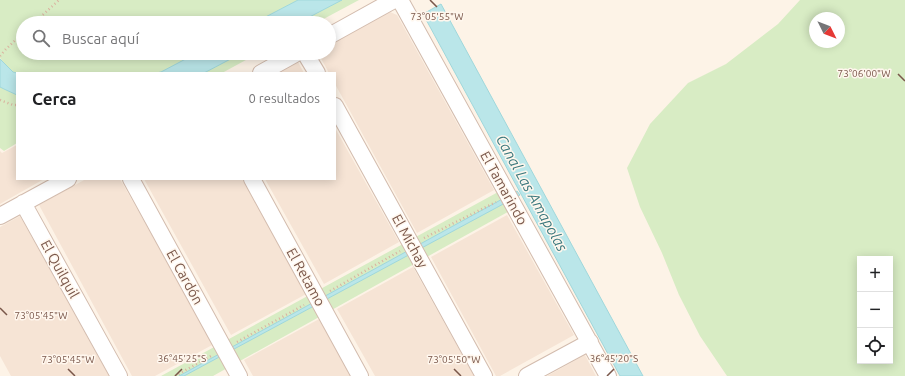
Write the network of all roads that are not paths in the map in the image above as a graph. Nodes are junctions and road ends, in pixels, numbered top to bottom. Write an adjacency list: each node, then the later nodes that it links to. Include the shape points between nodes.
1 (394, 0): 3 (street)
2 (400, 0): 14 (street, El Tamarindo)
3 (336, 32)
4 (284, 60): 6 (street)
5 (310, 60): 7 (street)
6 (263, 72)
7 (316, 72)
8 (336, 108): 18 (street, El Michay)
9 (66, 180): 12 (street)
10 (132, 180): 16 (street, El Cardón)
11 (253, 180): 17 (street, El Retamo)
12 (24, 204): 13 (street); 15 (street, El Quilquil)
13 (0, 216)
14 (590, 342): 19 (street); 20 (street, El Tamarindo)
15 (119, 376)
16 (239, 376)
17 (360, 376)
18 (484, 376)
19 (528, 376)
20 (608, 376)

